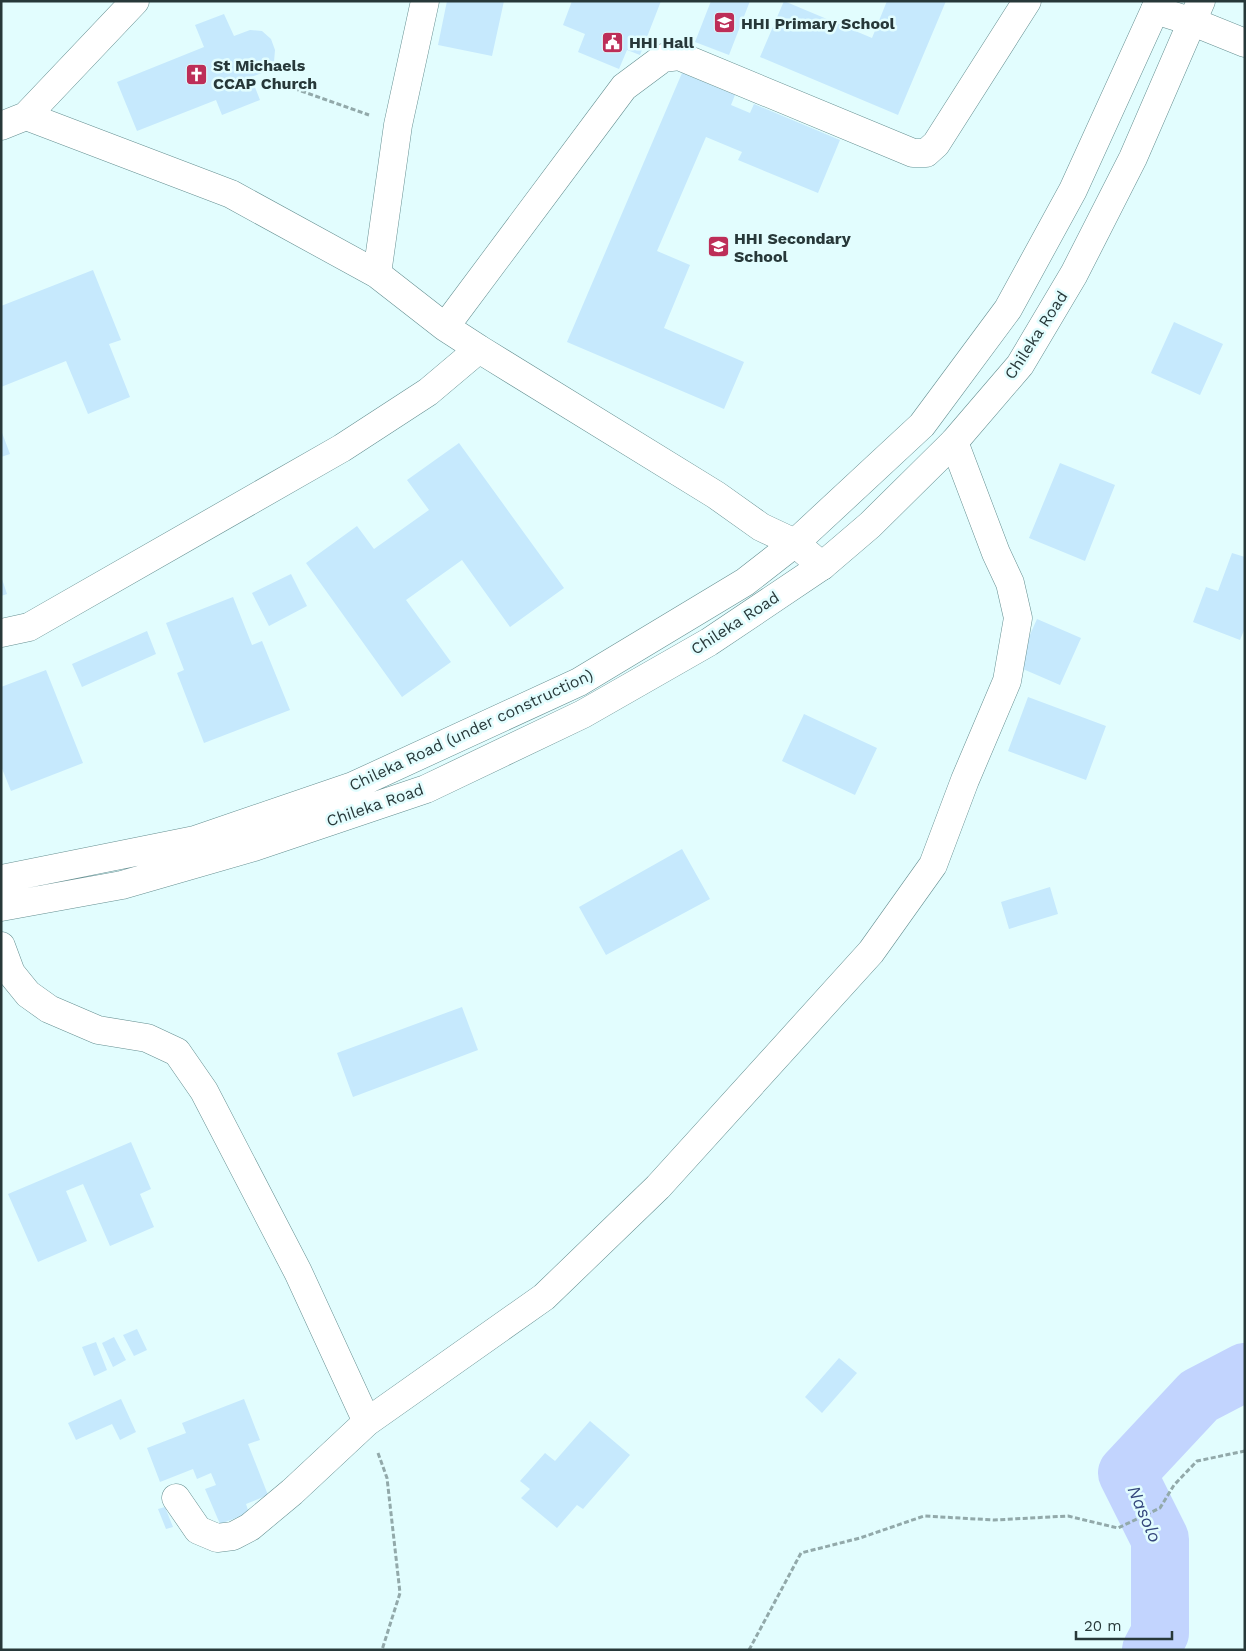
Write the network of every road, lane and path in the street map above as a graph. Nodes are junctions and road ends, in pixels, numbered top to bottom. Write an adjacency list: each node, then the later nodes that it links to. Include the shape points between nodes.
1 (135, 1): 8 (main road)
2 (425, 1): 9 (main road)
3 (1027, 1): 12 (main road, via 936,144 926,153 913,153 679,56 663,58 624,87)
4 (1157, 6): 5 (main road); 15 (main road, Chileka Road (under construction), via 1073,190 1008,308 922,425)
5 (1197, 12): 6 (main road); 14 (main road, Chileka Road, via 1133,158 1074,274 1020,365)
6 (1245, 43)
7 (287, 86): 9 (path)
8 (26, 116): 10 (main road); 11 (main road, via 231,194)
9 (398, 125): 11 (main road)
10 (1, 126)
11 (377, 274): 12 (main road)
12 (445, 327): 13 (main road)
13 (479, 349): 15 (main road, via 716,495 761,527); 17 (main road, via 428,392 342,448 30,627)
14 (954, 442): 16 (main road, Chileka Road, via 870,525); 21 (main road, via 1010,583 1018,618 1007,681 933,865 871,952 658,1187 544,1297)
15 (795, 542): 16 (main road); 18 (main road, Chileka Road (under construction), via 746,582 578,682 353,786 195,840)
16 (822, 566): 19 (main road, Chileka Road, via 709,642 583,714 426,789 254,847 122,885)
17 (1, 633)
18 (1, 879)
19 (1, 907)
20 (1, 946): 21 (main road, via 11,973 28,994 49,1009 98,1030 147,1038 177,1052 204,1091 298,1272)
21 (367, 1422): 23 (main road, via 292,1492 250,1527 233,1536 217,1538 198,1530); 24 (path, via 387,1478 400,1593)
22 (1245, 1451): 25 (path, via 1197,1461 1174,1485 1160,1508 1118,1528 1068,1516 994,1520 924,1516 860,1538 801,1553)
23 (176, 1498)
24 (382, 1650)
25 (748, 1650)

